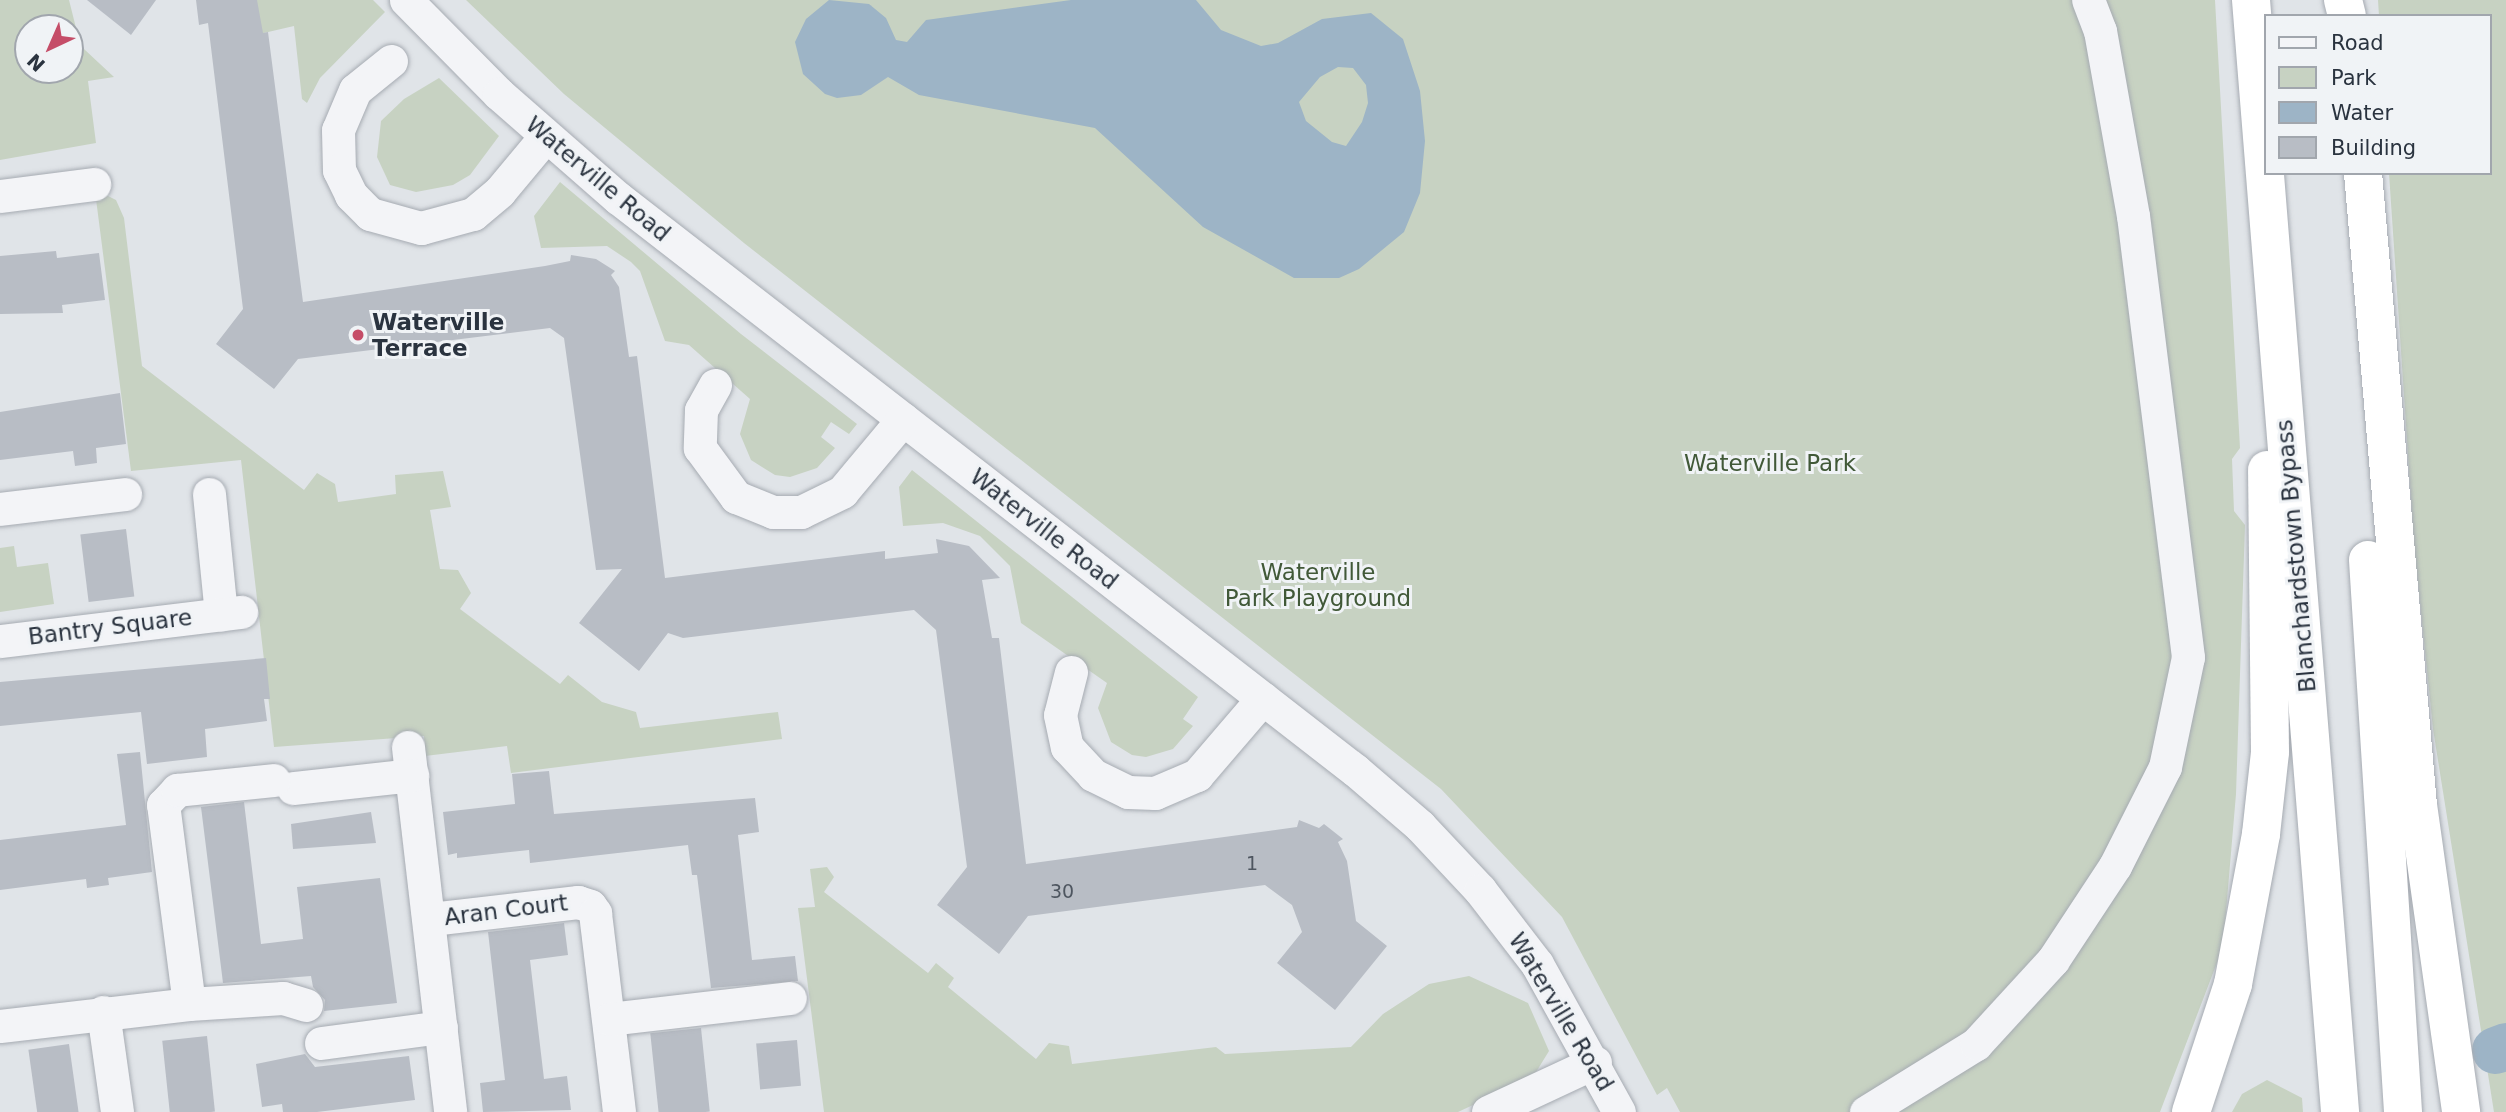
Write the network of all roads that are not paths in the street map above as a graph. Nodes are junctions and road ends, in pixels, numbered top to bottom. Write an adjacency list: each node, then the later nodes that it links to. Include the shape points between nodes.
1 (406, 0): 6 (street, Waterville Road)
2 (2088, 0): 36 (street, via 2099,31 2133,216 2188,657 2165,767 2115,866 2053,960 1976,1044)
3 (2251, 0): 5 (highway, Blanchardstown Bypass)
4 (391, 61): 6 (street, via 355,90 338,130 339,170 351,195 370,214 421,228 473,215 500,191)
5 (2260, 96): 7 (highway, Blanchardstown Bypass); 37 (highway, via 2268,350 2270,752 2248,916 2233,984)
6 (545, 137): 14 (street, Waterville Road, via 701,265)
7 (2264, 147)
8 (2266, 175): 38 (highway, Blanchardstown Bypass)
9 (2344, 175): 39 (highway)
10 (2363, 175): 40 (highway, via 2418,806)
11 (94, 184): 12 (street)
12 (0, 197)
13 (715, 385): 14 (street, via 701,410 700,448 736,497 773,512 801,512 842,492)
14 (903, 419): 20 (street, Waterville Road)
15 (125, 494): 17 (street)
16 (209, 494): 18 (street, Bantry Square, via 231,613)
17 (0, 509)
18 (0, 641)
19 (1071, 672): 20 (street, via 1060,715 1067,747 1093,775 1128,792 1155,793 1197,775)
20 (1264, 698): 30 (street, Waterville Road, via 1355,770 1456,862 1537,964)
21 (431, 919): 23 (street, Aran Court, via 410,761 283,784 177,790 163,805); 26 (street, Aran Court, via 584,902 596,913); 28 (street, Aran Court)
22 (790, 998): 26 (street)
23 (189, 1004): 24 (street, via 283,998); 25 (street)
24 (306, 1005)
25 (103, 1012): 27 (street); 32 (street)
26 (609, 1019): 34 (street, Aran Court)
27 (0, 1026)
28 (441, 1027): 29 (street); 33 (street, Aran Court)
29 (321, 1043)
30 (1595, 1062): 31 (street); 35 (street, Waterville Road)
31 (1494, 1110)
32 (117, 1112)
33 (450, 1112)
34 (618, 1112)
35 (1619, 1112)
36 (1866, 1112)
37 (2191, 1112)
38 (2340, 1112)
39 (2403, 1112)
40 (2461, 1112)

